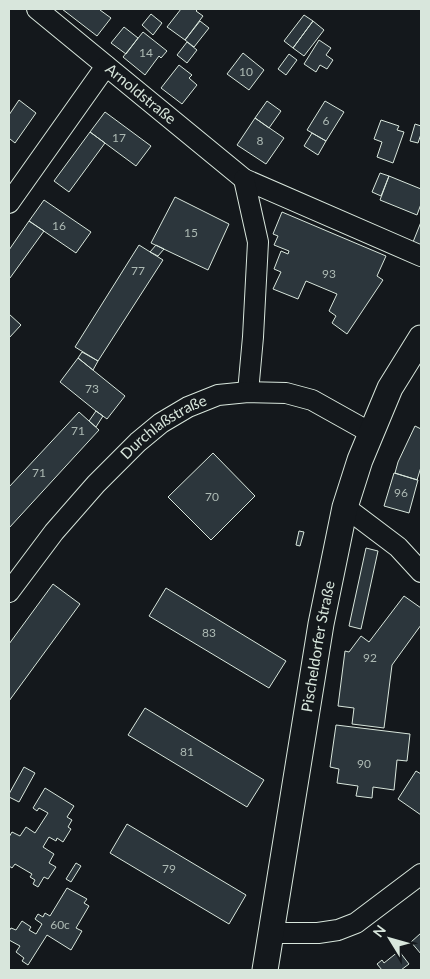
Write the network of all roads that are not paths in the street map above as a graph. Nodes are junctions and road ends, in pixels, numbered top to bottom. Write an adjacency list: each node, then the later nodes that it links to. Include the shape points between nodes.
1 (37, 9): 2 (street, Arnoldstraße)
2 (106, 66): 3 (street, Arnoldstraße); 4 (street)
3 (244, 179): 5 (street, Arnoldstraße); 7 (street, via 258,242)
4 (9, 203)
5 (421, 256)
6 (421, 338): 8 (main road, Pischeldorfer Straße, via 390,388)
7 (248, 392): 8 (street, Durchlaßstraße, via 286,393 312,400); 11 (street, Durchlaßstraße, via 218,395 188,407 138,442 54,532)
8 (371, 433): 9 (main road, Pischeldorfer Straße)
9 (345, 507): 10 (street, via 398,548); 13 (main road, Pischeldorfer Straße, via 321,624)
10 (421, 572)
11 (9, 592)
12 (421, 874): 13 (street, via 356,923 318,934)
13 (270, 933): 14 (main road, Pischeldorfer Straße)
14 (264, 970)

